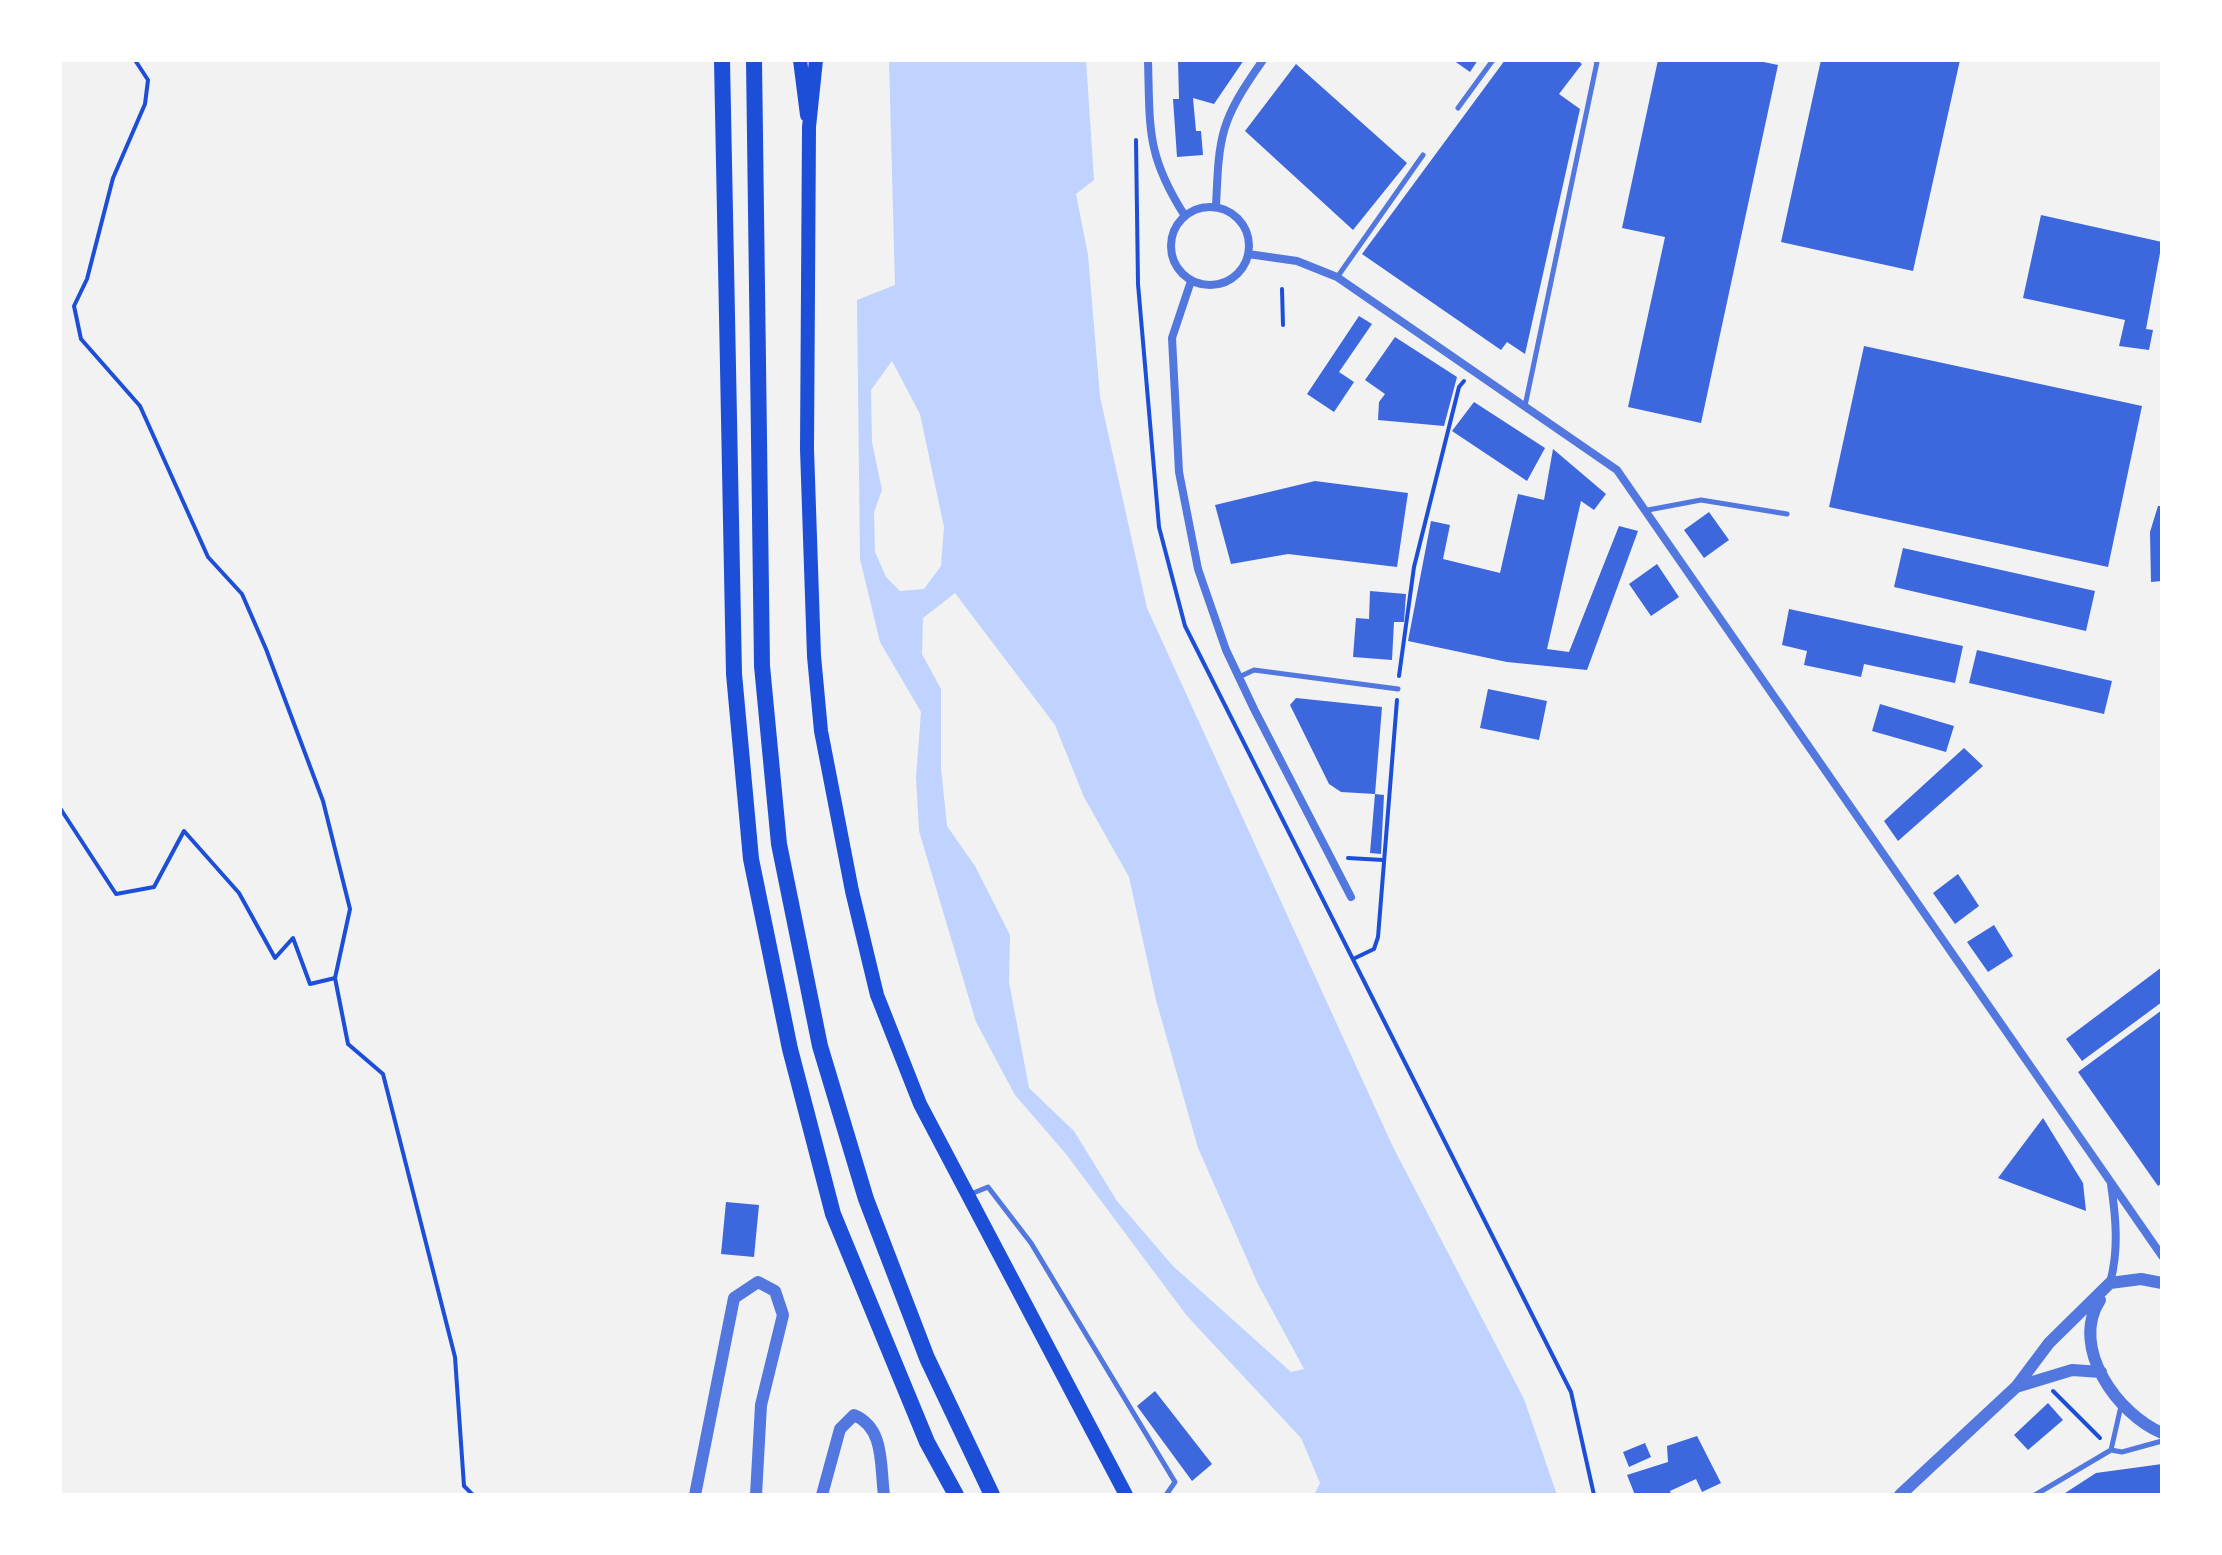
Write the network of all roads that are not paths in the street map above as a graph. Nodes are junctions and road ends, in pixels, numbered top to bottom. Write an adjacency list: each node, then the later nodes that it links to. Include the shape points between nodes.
1 (722, 60): 39 (highway, via 734,674 751,859 790,1049 833,1214 922,1430)
2 (754, 60): 40 (highway, via 762,666 779,844 820,1046 866,1199 927,1358)
3 (798, 60): 10 (main road)
4 (816, 60): 10 (main road)
5 (823, 60): 10 (main road)
6 (1148, 60): 14 (street, via 1152,149 1162,180)
7 (1263, 60): 13 (street, via 1232,105 1219,142)
8 (1493, 60): 11 (lane)
9 (1595, 60): 18 (lane)
10 (809, 85): 25 (main road, via 808,542 821,731 877,995 920,1104)
11 (1458, 108)
12 (1423, 155): 16 (lane)
13 (1216, 207): 14 (street); 15 (street, via 1228,211 1245,229)
14 (1185, 216): 17 (street, via 1171,241 1173,261)
15 (1248, 254): 16 (street, via 1297,261); 17 (street, via 1227,282)
16 (1337, 277): 18 (street)
17 (1191, 281): 21 (street, via 1172,338 1179,472 1198,569)
18 (1525, 406): 19 (street, via 1617,470)
19 (1648, 510): 20 (lane, via 1701,500); 24 (street)
20 (1787, 514)
21 (1239, 677): 22 (lane, via 1254,670); 23 (street)
22 (1398, 689)
23 (1351, 897)
24 (2110, 1180): 26 (street); 27 (street, via 2116,1223)
25 (966, 1196): 41 (main road); 42 (lane, via 988,1187 1031,1243 1175,1482)
26 (2162, 1256)
27 (2110, 1283): 28 (street); 29 (street, via 2094,1309 2091,1340); 30 (street, via 2049,1343)
28 (2162, 1283)
29 (2101, 1372): 30 (street, via 2072,1370); 31 (street)
30 (2016, 1387): 43 (street)
31 (2121, 1405): 32 (street); 34 (lane)
32 (2162, 1433)
33 (2162, 1441): 34 (lane)
34 (2111, 1450): 44 (lane)
35 (695, 1495): 36 (street, via 734,1298 758,1282 775,1291 783,1315 761,1405)
36 (756, 1495)
37 (822, 1495): 38 (street, via 840,1429 854,1415 876,1431)
38 (884, 1495)
39 (956, 1495)
40 (992, 1495)
41 (1126, 1495)
42 (1166, 1495)
43 (1900, 1495)
44 (2035, 1495)

